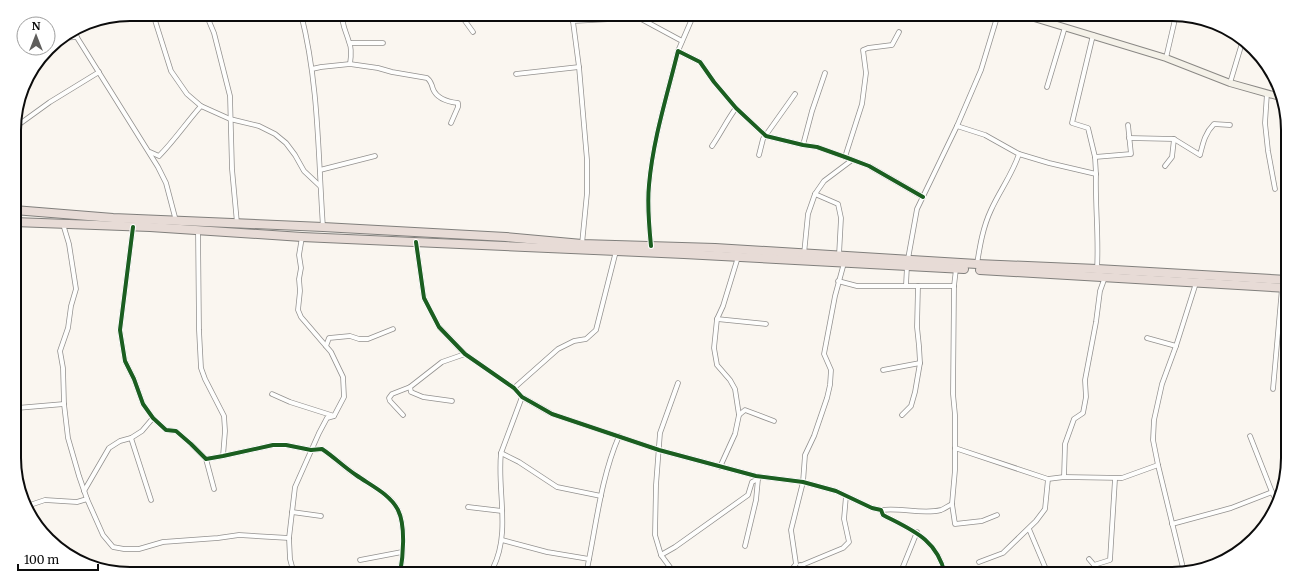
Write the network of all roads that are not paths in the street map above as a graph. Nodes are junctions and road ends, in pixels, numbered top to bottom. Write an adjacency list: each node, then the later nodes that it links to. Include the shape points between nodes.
1 (155, 21): 35 (street, via 171,71 187,94)
2 (209, 21): 37 (street, via 230,96)
3 (302, 21): 26 (street)
4 (342, 21): 19 (street)
5 (465, 21): 14 (street)
6 (573, 21): 25 (street)
7 (644, 21): 18 (street)
8 (691, 21): 18 (street)
9 (996, 21): 42 (street, via 982,70)
10 (1045, 21): 12 (street)
11 (1175, 21): 23 (street)
12 (1052, 23): 13 (street)
13 (1065, 27): 16 (street); 31 (street)
14 (473, 32)
15 (899, 32): 52 (street, via 892,45 864,50 866,73 862,104)
16 (1093, 35): 23 (street); 53 (street, via 1072,123 1088,128)
17 (77, 37): 27 (street)
18 (682, 41): 22 (street)
19 (350, 43): 20 (street); 24 (street)
20 (383, 43)
21 (1241, 46): 30 (street)
22 (678, 51): 36 (street, via 700,62); 73 (street, via 652,159 649,186)
23 (1166, 58): 30 (street)
24 (350, 64): 26 (street); 39 (street, via 427,78 434,92 447,101 458,104)
25 (579, 67): 29 (street); 72 (street, via 588,160)
26 (312, 69): 56 (street)
27 (99, 72): 38 (street); 48 (street)
28 (825, 73): 46 (street)
29 (516, 74)
30 (1230, 83): 32 (street)
31 (1047, 87)
32 (1267, 93): 34 (street); 59 (street, via 1268,151)
33 (795, 94): 43 (street)
34 (1275, 96)
35 (200, 106): 37 (street); 48 (street, via 159,156)
36 (736, 108): 43 (street); 47 (street)
37 (230, 119): 58 (street, via 259,126 274,134 286,143 304,171); 66 (street)
38 (21, 123)
39 (451, 123)
40 (1128, 125): 44 (street)
41 (1230, 125): 45 (street, via 1214,124 1206,135 1200,155)
42 (957, 126): 49 (street, via 985,135); 61 (street)
43 (766, 136): 46 (street); 50 (street)
44 (1129, 138): 45 (street); 53 (street, via 1131,154)
45 (1174, 139): 55 (street, via 1172,157)
46 (803, 145): 52 (street)
47 (712, 146)
48 (149, 152): 63 (street, via 166,183)
49 (1019, 154): 57 (street); 80 (street, via 1014,170 991,210 982,232)
50 (759, 155)
51 (375, 156): 56 (street)
52 (845, 157): 54 (street)
53 (1095, 157): 57 (street)
54 (852, 160): 60 (street, via 824,181); 61 (street, via 869,166)
55 (1165, 166)
56 (320, 170): 58 (street)
57 (1096, 174): 82 (street)
58 (320, 186): 68 (street)
59 (1275, 189)
60 (815, 194): 75 (street, via 808,214); 76 (street, via 838,204 841,218)
61 (923, 197): 79 (street, via 917,209)
62 (21, 210): 63 (highway)
63 (176, 221): 66 (highway)
64 (21, 222): 65 (highway)
65 (64, 224): 67 (highway); 110 (street, via 76,289 60,351)
66 (237, 224): 68 (highway)
67 (133, 227): 69 (highway); 116 (street, via 120,330 125,361 143,404)
68 (323, 227): 72 (highway, via 506,237)
69 (198, 230): 70 (highway); 125 (street, via 201,368 224,416)
70 (302, 237): 71 (highway); 98 (street, via 299,255 302,268 298,310)
71 (416, 242): 74 (highway); 100 (street, via 424,298 439,327)
72 (582, 244): 73 (highway)
73 (651, 246): 75 (highway)
74 (616, 251): 77 (highway); 105 (street, via 596,330 586,339 574,341 558,349)
75 (804, 254): 76 (highway)
76 (839, 255): 79 (highway)
77 (738, 257): 78 (highway); 93 (street)
78 (844, 263): 79 (highway); 86 (street)
79 (907, 263): 80 (highway); 81 (highway); 88 (street)
80 (977, 264): 82 (highway)
81 (956, 268): 83 (highway); 90 (street)
82 (1097, 269): 84 (highway)
83 (1105, 277): 87 (highway); 130 (street, via 1100,291 1086,373 1083,413 1074,419 1066,444)
84 (1243, 277): 85 (highway); 91 (highway)
85 (1281, 280)
86 (838, 282): 88 (street, via 857,286); 133 (street, via 824,354 831,370 830,385 814,436 805,455)
87 (1196, 283): 91 (highway); 99 (street)
88 (906, 285): 89 (street)
89 (918, 286): 90 (street); 101 (street, via 916,327)
90 (954, 286): 121 (street)
91 (1241, 286): 92 (highway)
92 (1281, 288)
93 (717, 319): 95 (street); 112 (street, via 714,348 717,365 735,389)
94 (1281, 322): 106 (street)
95 (766, 324)
96 (393, 329): 98 (street, via 368,339 350,336 329,338)
97 (1147, 338): 99 (street)
98 (326, 346): 114 (street, via 343,377 344,397)
99 (1176, 346): 127 (street, via 1162,384 1154,420 1153,440)
100 (465, 354): 104 (street, via 442,362); 105 (street)
101 (920, 363): 102 (street); 113 (street, via 911,406)
102 (883, 370)
103 (678, 383): 123 (street, via 660,433)
104 (410, 387): 109 (street, via 411,392 423,397); 115 (street, via 392,394 389,398)
105 (514, 388): 108 (street)
106 (1273, 389)
107 (272, 394): 114 (street)
108 (522, 397): 118 (street, via 552,414); 124 (street)
109 (452, 401)
110 (64, 404): 111 (street); 135 (street, via 68,438)
111 (21, 408)
112 (739, 415): 117 (street, via 745,410); 128 (street, via 735,434)
113 (902, 415)
114 (334, 416): 122 (street, via 327,418)
115 (403, 416)
116 (153, 418): 120 (street); 126 (street, via 166,430 176,432)
117 (774, 421)
118 (619, 436): 123 (street); 137 (street)
119 (1250, 436): 136 (street)
120 (131, 438): 135 (street, via 109,448); 141 (street)
121 (955, 448): 131 (street); 143 (street)
122 (311, 450): 125 (street, via 273,445); 147 (street, via 295,487); 156 (street, via 322,449 384,494 398,510 402,527)
123 (659, 450): 128 (street); 157 (street, via 655,535)
124 (501, 453): 137 (street, via 557,487); 146 (street)
125 (223, 456): 126 (street)
126 (206, 459): 134 (street)
127 (1158, 465): 132 (street, via 1122,478); 150 (street)
128 (720, 467): 129 (street)
129 (757, 477): 133 (street); 155 (street, via 756,500); 157 (street, via 752,482 748,494)
130 (1064, 477): 131 (street); 132 (street)
131 (1048, 478): 151 (street, via 1045,509)
132 (1115, 478): 159 (street, via 1110,560 1094,564)
133 (803, 482): 138 (street); 162 (street, via 791,530)
134 (214, 489)
135 (84, 491): 140 (street)
136 (1272, 492): 139 (street); 150 (street, via 1231,508)
137 (601, 496): 158 (street)
138 (846, 496): 145 (street); 163 (street, via 844,519 849,542 843,548)
139 (1274, 496)
140 (87, 499): 142 (street, via 77,502 45,500); 153 (street, via 103,535 113,547 139,548 164,542 240,535)
141 (151, 500)
142 (32, 504)
143 (952, 504): 145 (street, via 941,510); 148 (street, via 955,524 982,521)
144 (468, 507): 146 (street)
145 (881, 510): 152 (street, via 883,515)
146 (502, 511): 154 (street)
147 (292, 512): 149 (street); 153 (street)
148 (997, 515)
149 (321, 516)
150 (1172, 524): 164 (street)
151 (1029, 529): 161 (street, via 1003,553); 173 (street)
152 (917, 532): 171 (street); 172 (street, via 938,555)
153 (289, 538): 165 (street)
154 (502, 540): 158 (street, via 547,552); 167 (street)
155 (745, 546)
156 (402, 552): 160 (street); 166 (street)
157 (661, 555): 169 (street)
158 (589, 559): 168 (street)
159 (1088, 559)
160 (360, 560)
161 (979, 562)
162 (796, 564): 163 (street); 170 (street)
163 (802, 565)
164 (1183, 566)
165 (292, 567)
166 (401, 567)
167 (494, 567)
168 (587, 567)
169 (670, 567)
170 (794, 567)
171 (903, 567)
172 (942, 567)
173 (1045, 567)

